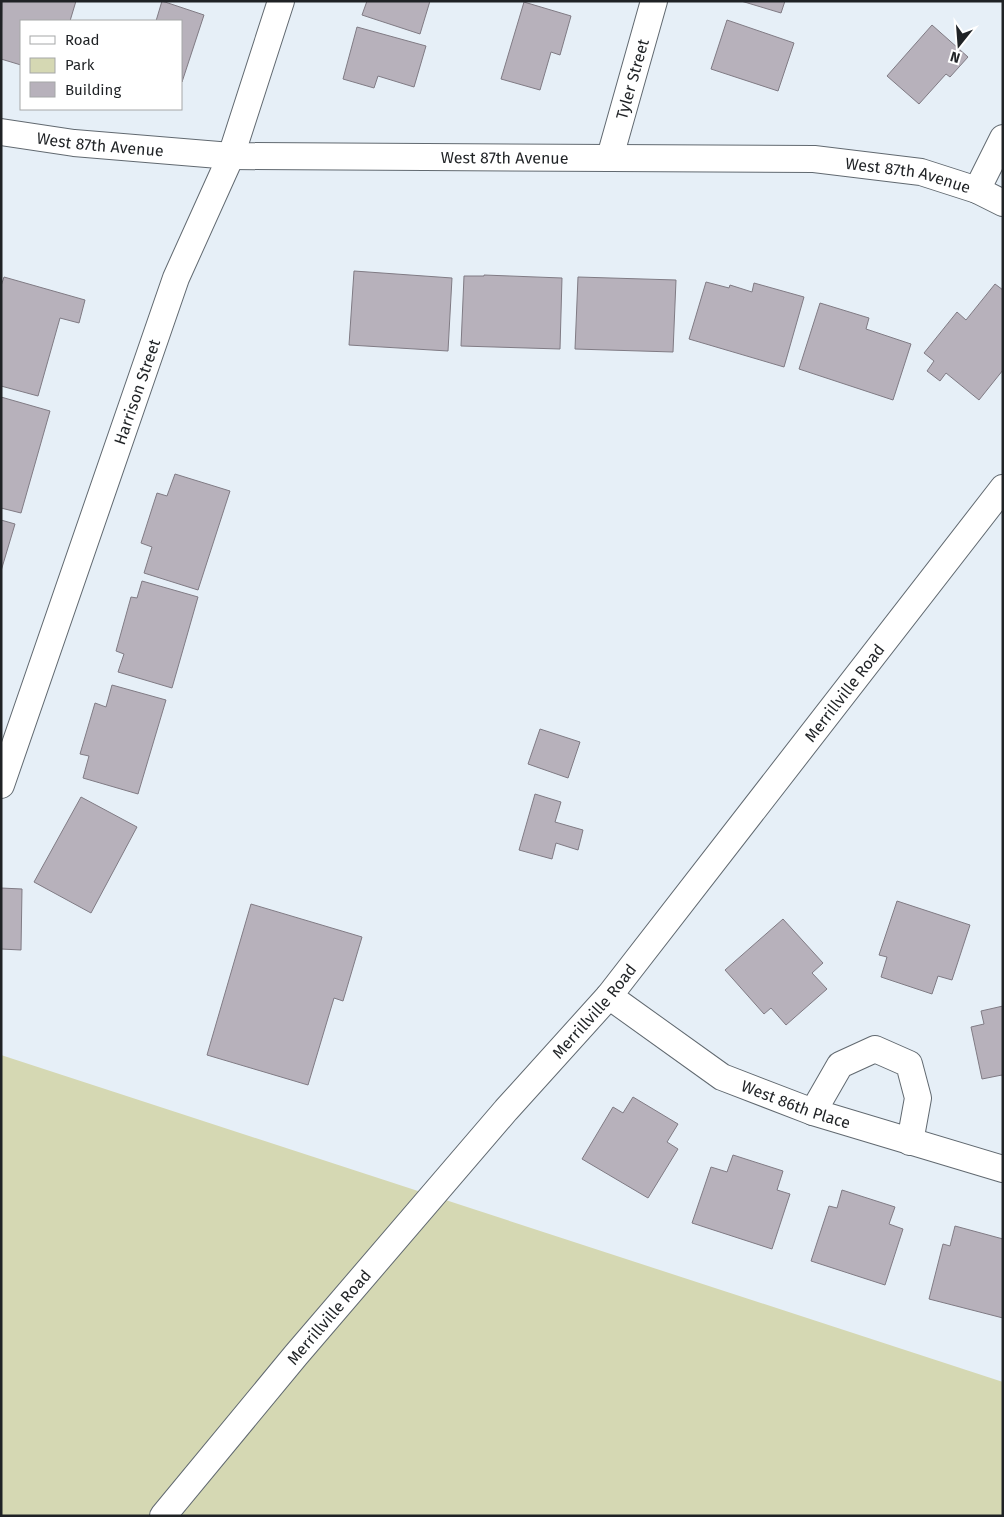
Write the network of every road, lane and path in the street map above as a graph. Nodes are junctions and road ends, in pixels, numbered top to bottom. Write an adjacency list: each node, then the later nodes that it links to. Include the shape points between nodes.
1 (281, 1): 5 (street, Harrison Street)
2 (654, 1): 6 (street, Tyler Street)
3 (1, 132): 5 (street, West 87th Avenue, via 74,143)
4 (1003, 138): 7 (street)
5 (231, 156): 6 (street, West 87th Avenue); 10 (street, Harrison Street, via 176,278)
6 (610, 158): 7 (street, West 87th Avenue, via 814,159 921,172)
7 (977, 190): 8 (street, West 87th Avenue)
8 (1003, 203)
9 (1003, 488): 11 (street, Merrillville Road)
10 (1, 785)
11 (609, 996): 12 (street, West 86th Place, via 722,1077); 15 (street, Merrillville Road, via 308,1340)
12 (813, 1112): 13 (street, West 86th Place); 13 (street, via 840,1065 875,1049 909,1064 918,1098)
13 (910, 1142): 14 (street, West 86th Place)
14 (1003, 1170)
15 (163, 1516)

